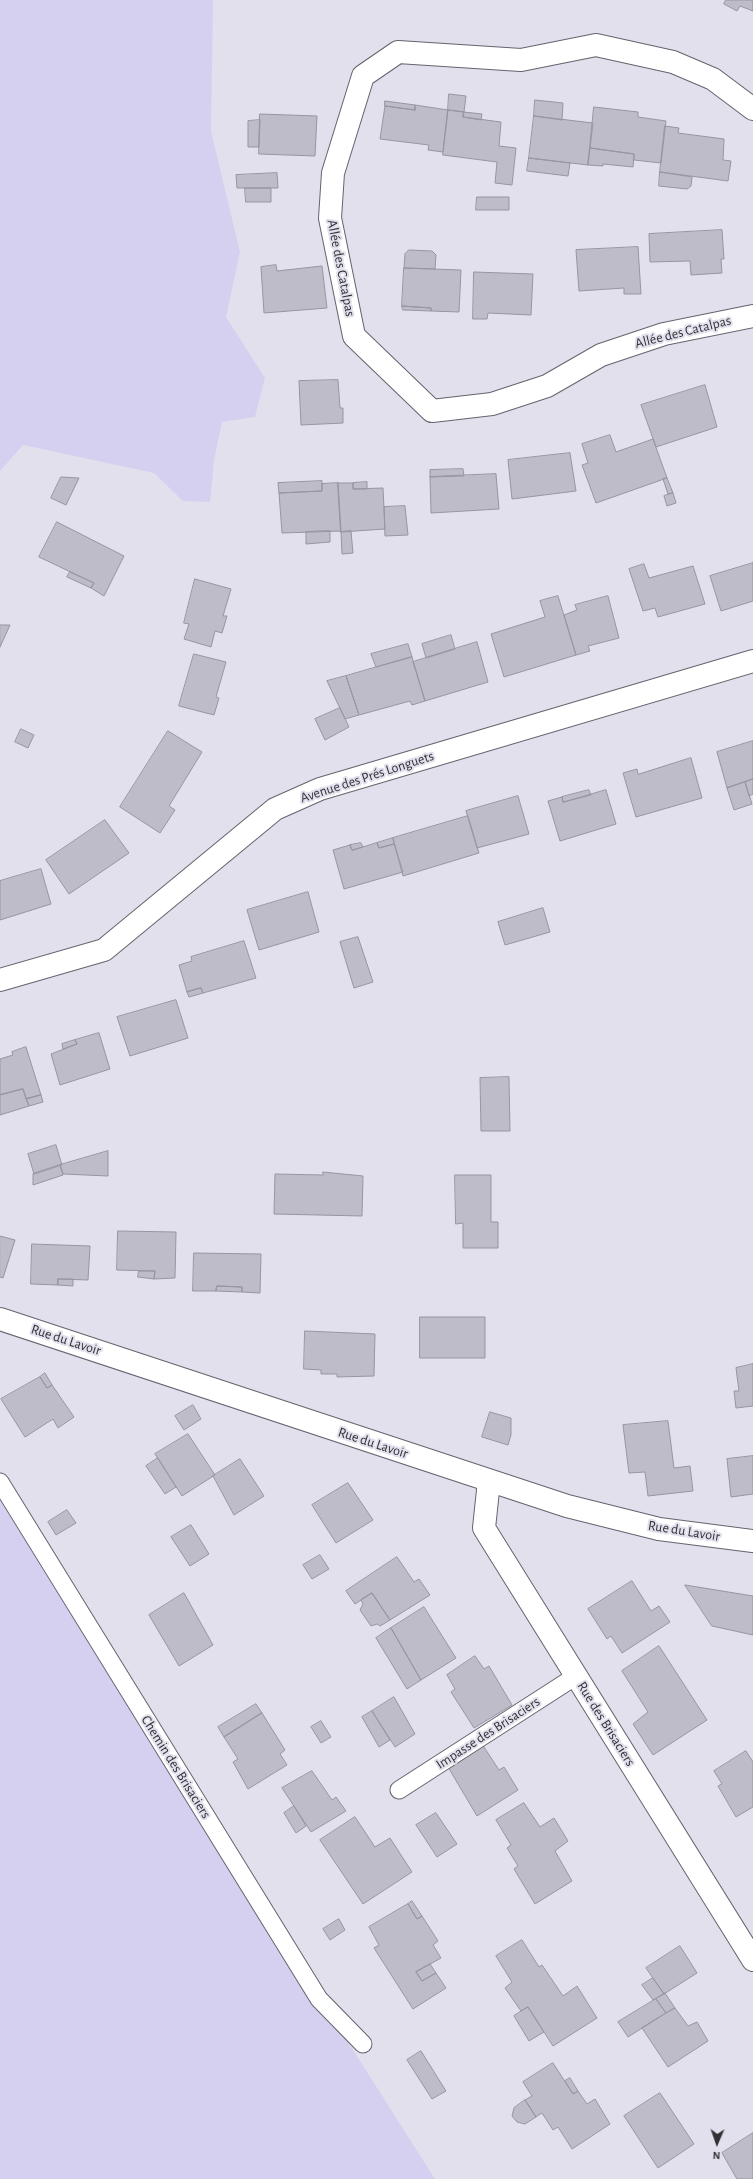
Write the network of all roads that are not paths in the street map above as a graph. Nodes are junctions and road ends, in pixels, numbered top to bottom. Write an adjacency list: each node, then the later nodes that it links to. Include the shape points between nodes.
1 (753, 109): 2 (street, Allée des Catalpas, via 714,79 673,62 596,46 521,60 398,52 363,76 333,173 330,218 354,336 432,411 492,404 547,386 601,355 664,334)
2 (753, 316)
3 (753, 661): 4 (street, Avenue des Prés Longuets, via 320,789 275,809 104,950)
4 (0, 980)
5 (0, 1319): 6 (street, Rue du Lavoir)
6 (489, 1481): 8 (street, Rue du Lavoir, via 567,1506 659,1529); 9 (street, Rue des Brisaciers, via 484,1528)
7 (0, 1482): 12 (lane, Chemin des Brisaciers, via 319,1999)
8 (753, 1541)
9 (576, 1676): 10 (lane, Impasse des Brisaciers); 11 (street, Rue des Brisaciers)
10 (400, 1790)
11 (753, 1960)
12 (363, 2044)

